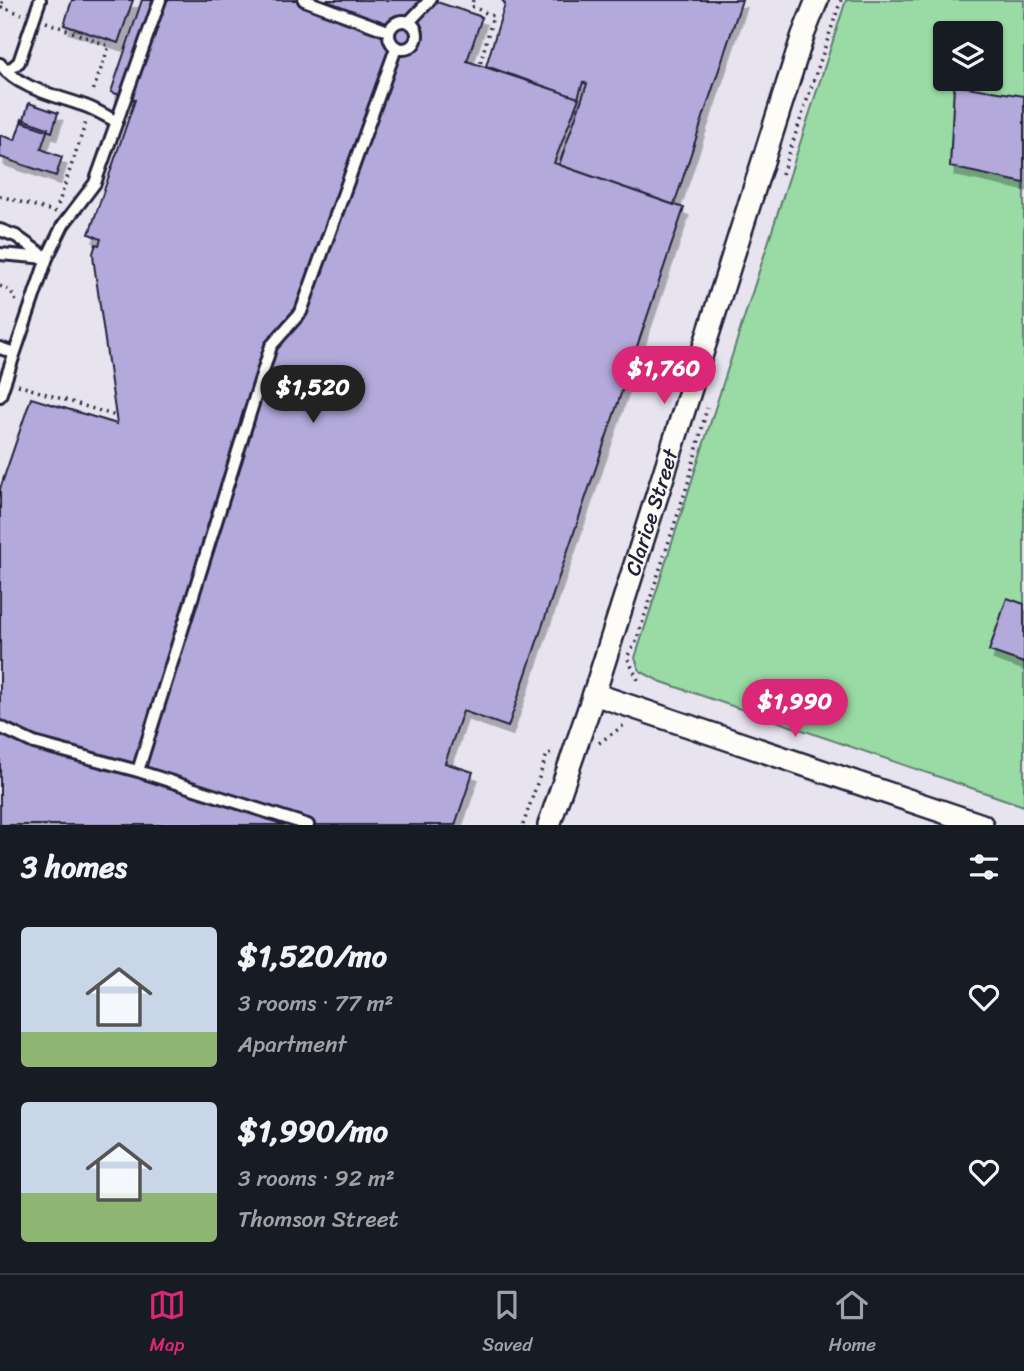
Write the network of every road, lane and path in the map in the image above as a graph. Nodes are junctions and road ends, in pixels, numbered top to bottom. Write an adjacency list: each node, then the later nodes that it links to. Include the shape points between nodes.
1 (3, 0): 9 (path)
2 (40, 0): 14 (lane, via 19,62)
3 (160, 0): 15 (lane)
4 (304, 0): 11 (lane)
5 (430, 0): 10 (lane)
6 (473, 0): 13 (path, via 471,6 493,16)
7 (817, 0): 27 (street, Clarice Street)
8 (841, 0): 16 (path)
9 (0, 10)
10 (409, 22): 11 (lane, via 396,21); 12 (lane, via 417,32 414,44)
11 (388, 31): 12 (lane)
12 (396, 48): 29 (lane, via 301,312 271,346)
13 (480, 65)
14 (3, 68): 15 (lane, via 47,94)
15 (117, 122): 19 (lane, via 95,183 63,225)
16 (780, 180)
17 (0, 230): 19 (lane)
18 (0, 254): 19 (lane)
19 (47, 257): 21 (lane)
20 (0, 348): 21 (lane)
21 (14, 353): 22 (lane)
22 (5, 381): 23 (lane); 25 (path)
23 (0, 396)
24 (708, 404): 26 (path, via 689,480 636,642 627,657)
25 (116, 416)
26 (638, 680)
27 (594, 694): 31 (street, Clarice Street); 32 (street)
28 (0, 727): 29 (lane, via 34,743)
29 (138, 771): 30 (lane)
30 (308, 825)
31 (550, 825)
32 (982, 825)

